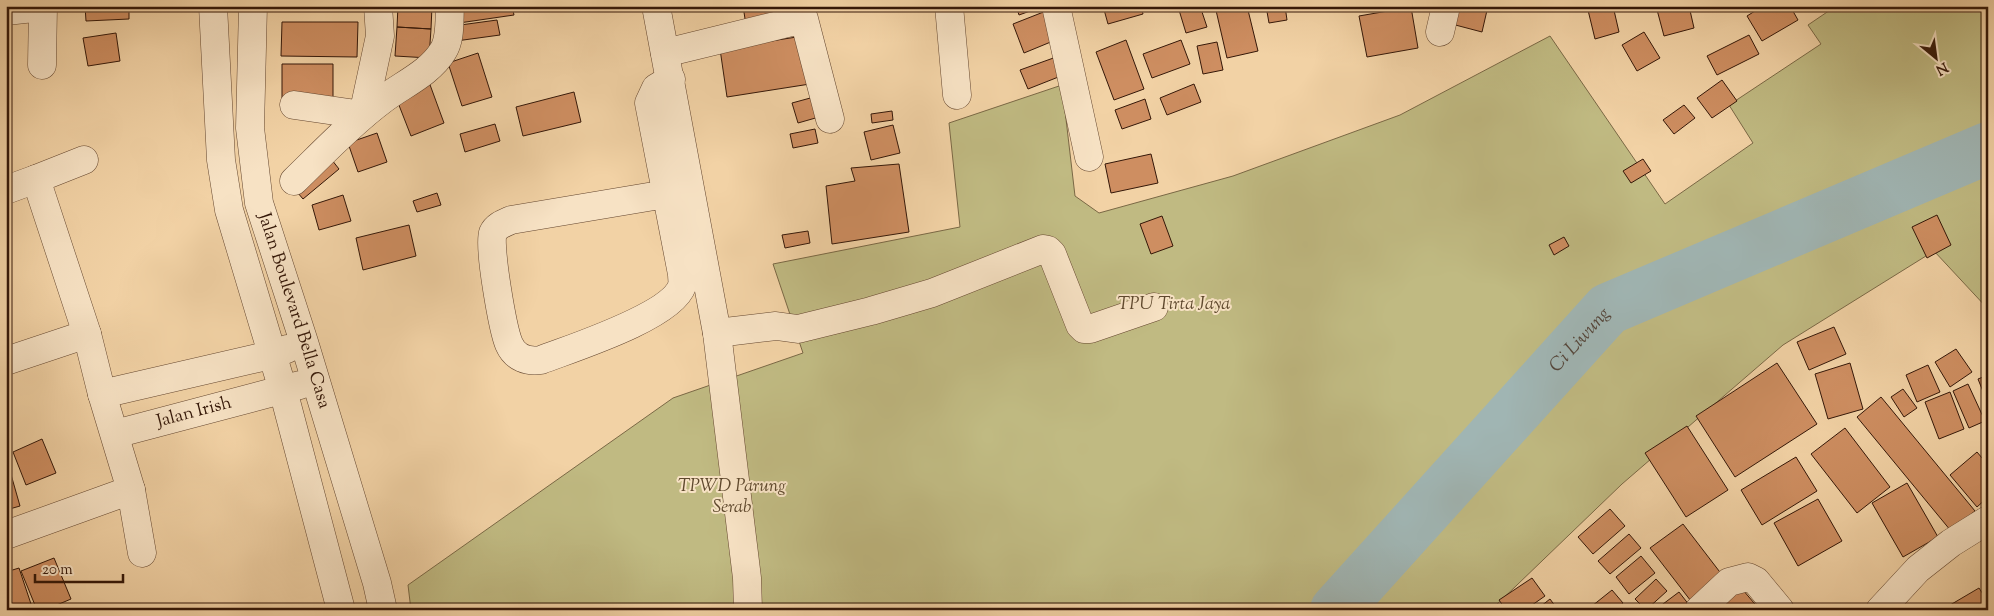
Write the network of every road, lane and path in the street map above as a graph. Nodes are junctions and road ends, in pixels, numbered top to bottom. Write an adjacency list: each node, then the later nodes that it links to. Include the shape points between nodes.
1 (43, 6): 10 (street); 14 (street)
2 (213, 6): 30 (street, Jalan Boulevard Bella Casa, via 221,160 229,210)
3 (254, 6): 29 (street, Jalan Boulevard Bella Casa, via 250,128 259,203)
4 (378, 6): 18 (street, via 380,36)
5 (450, 6): 18 (street, via 444,50 422,73)
6 (656, 6): 13 (street)
7 (948, 6): 16 (street)
8 (1056, 6): 20 (street)
9 (1446, 6): 12 (street)
10 (8, 9)
11 (802, 13): 13 (street); 19 (street)
12 (1440, 32)
13 (665, 53): 15 (street)
14 (42, 65)
15 (671, 79): 25 (street, via 656,88 649,103); 27 (street)
16 (957, 95)
17 (294, 106): 18 (street)
18 (363, 115): 23 (street)
19 (830, 120)
20 (1089, 156)
21 (84, 160): 22 (street)
22 (36, 180): 24 (street); 28 (street)
23 (294, 181)
24 (6, 190)
25 (666, 194): 25 (street, via 682,274 682,285 674,298 642,320 541,360 526,361 518,355 510,345 495,275 491,241 496,228 511,220)
26 (1154, 307): 27 (street, via 1084,329 1052,254 1043,249 932,293 862,314 798,329 776,326)
27 (717, 333): 42 (street, via 747,578)
28 (87, 334): 31 (street); 34 (street)
29 (304, 342): 30 (street); 32 (street, Jalan Boulevard Bella Casa)
30 (271, 355): 33 (street, Jalan Boulevard Bella Casa); 34 (street)
31 (6, 361)
32 (315, 380): 33 (street, Jalan Irish); 41 (street, Jalan Boulevard Bella Casa)
33 (283, 390): 35 (street, Jalan Irish); 40 (street, Jalan Boulevard Bella Casa)
34 (102, 394): 35 (street)
35 (115, 434): 36 (street)
36 (131, 490): 38 (street); 39 (street)
37 (1988, 520): 45 (street, via 1918,569)
38 (6, 535)
39 (142, 553)
40 (341, 610)
41 (383, 610)
42 (748, 610)
43 (1699, 610): 44 (street, via 1729,582 1748,576)
44 (1780, 610)
45 (1880, 610)

